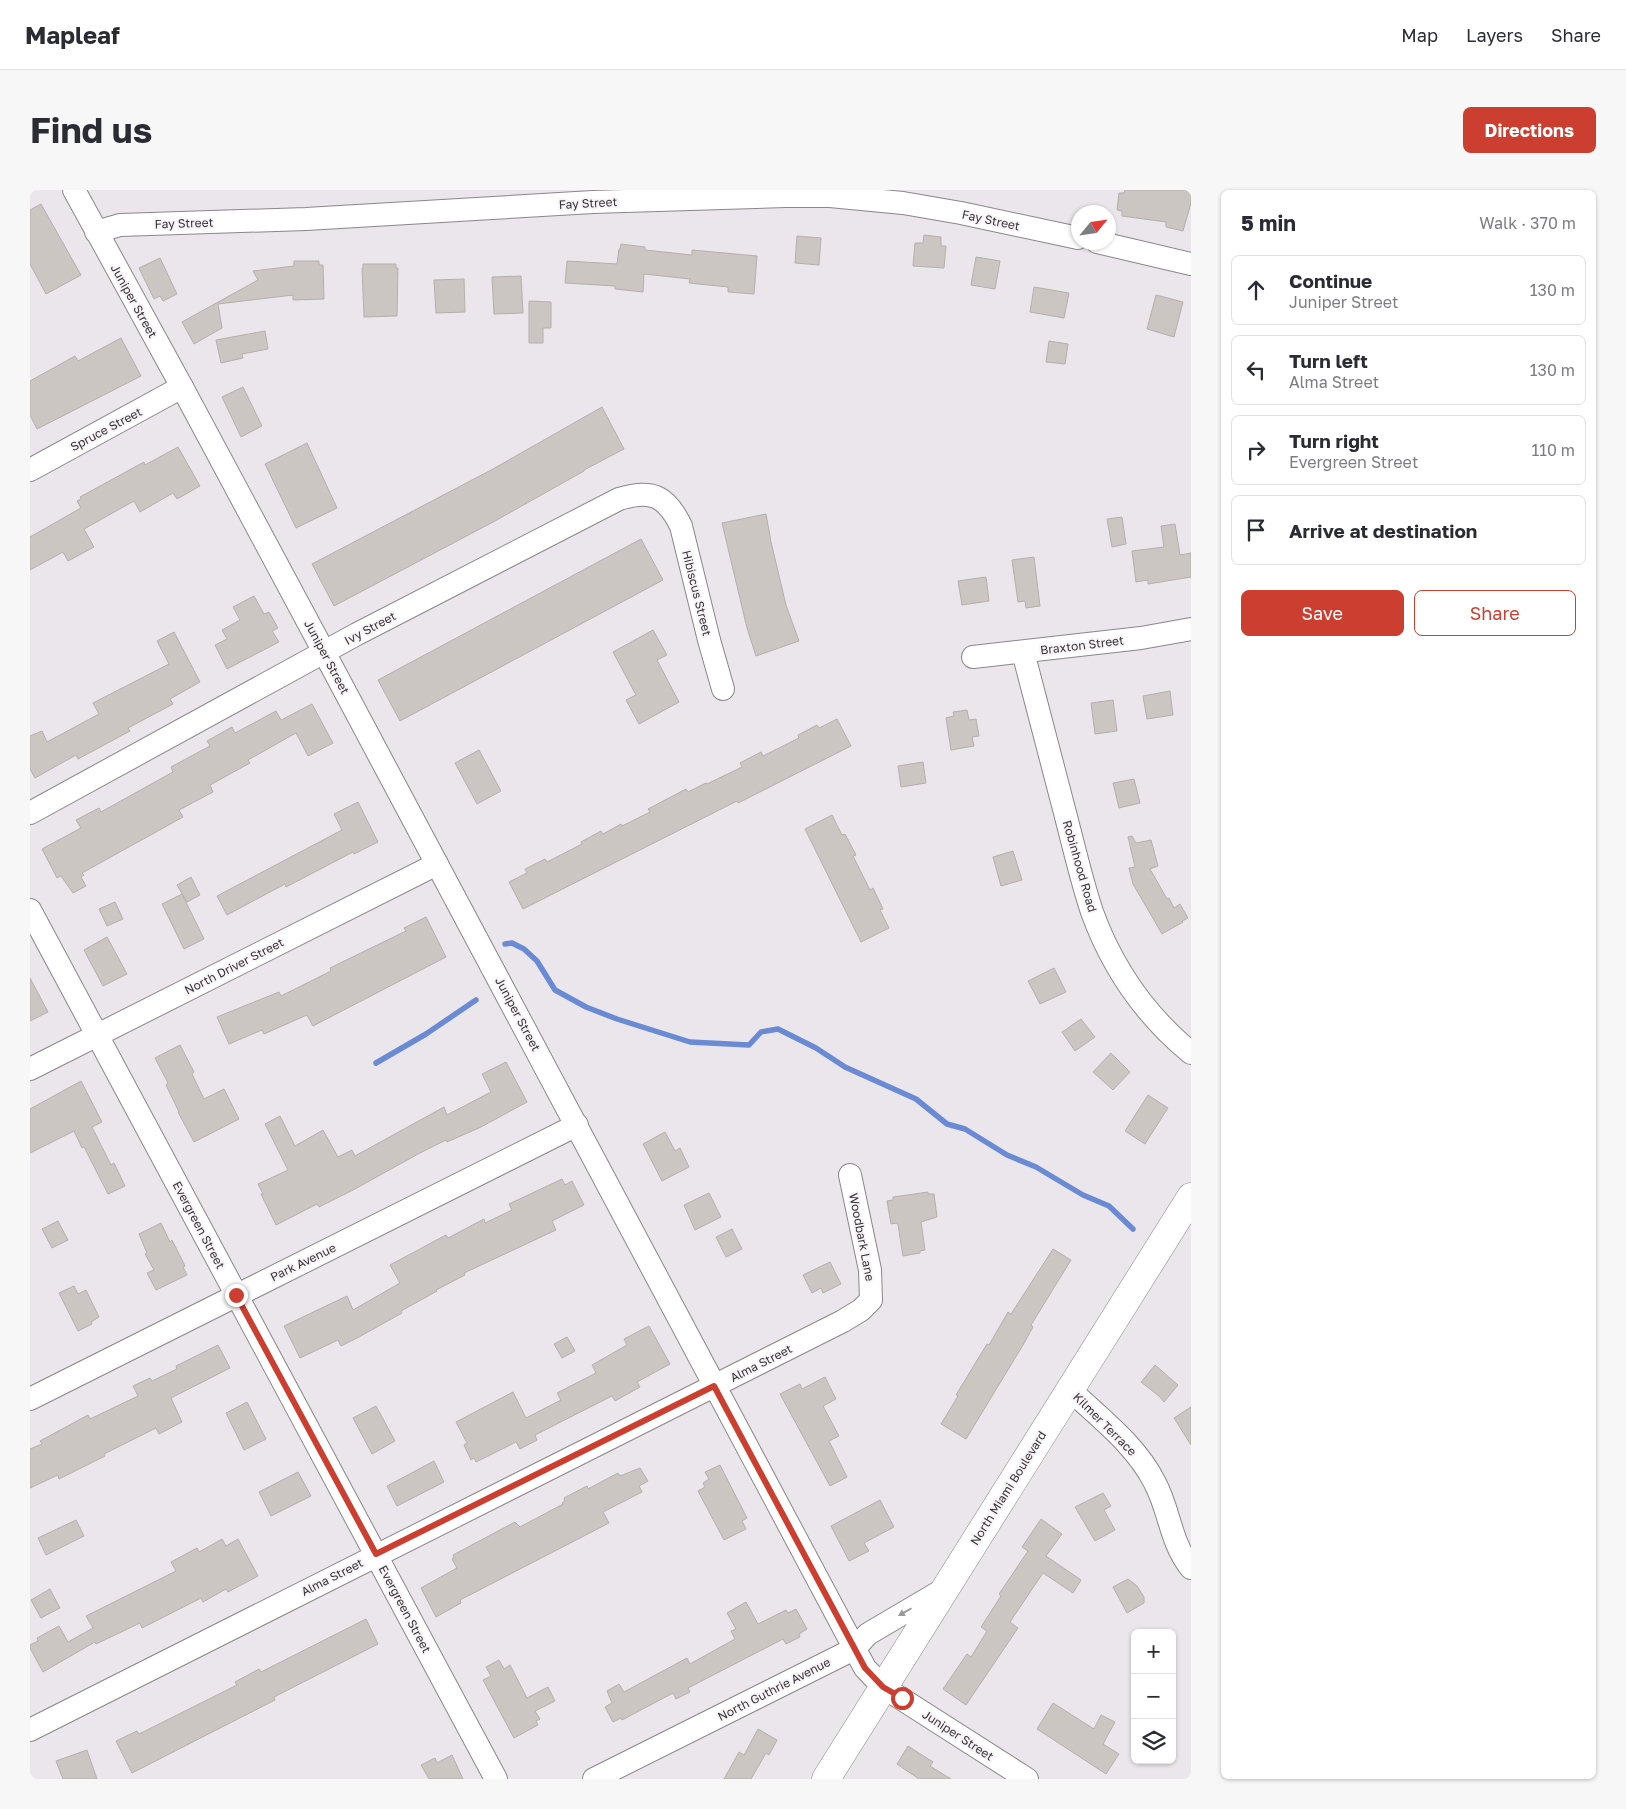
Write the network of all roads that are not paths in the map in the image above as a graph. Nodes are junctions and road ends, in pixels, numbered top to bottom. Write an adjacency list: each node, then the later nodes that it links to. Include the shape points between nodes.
1 (74, 190): 3 (street, Juniper Street)
2 (593, 196): 3 (street, Fay Street, via 306,219 120,225); 4 (street, Fay Street, via 830,196 903,203)
3 (96, 232): 7 (street, Juniper Street)
4 (1071, 237)
5 (1116, 246): 6 (street)
6 (1191, 264)
7 (182, 388): 8 (street, Spruce Street); 11 (street, Juniper Street)
8 (30, 470)
9 (663, 501): 11 (street, Ivy Street, via 650,495 635,494 619,499); 14 (street, Hibiscus Street, via 681,526)
10 (1191, 628): 12 (street, Braxton Street, via 1141,638)
11 (324, 652): 15 (street, Ivy Street); 16 (street, Juniper Street)
12 (1023, 652): 13 (street, Braxton Street); 19 (street, Robinhood Road, via 1093,914 1129,986 1154,1019)
13 (973, 657)
14 (723, 689)
15 (30, 813)
16 (438, 864): 18 (street, North Driver Street); 21 (street, Juniper Street)
17 (30, 910): 18 (street, Evergreen Street)
18 (97, 1035): 20 (street, North Driver Street); 24 (street, Evergreen Street)
19 (1191, 1053)
20 (30, 1069)
21 (578, 1125): 24 (street, Park Avenue); 26 (street, Juniper Street)
22 (850, 1175): 25 (street, Woodbark Lane, via 870,1270)
23 (1191, 1197): 27 (main road, North Miami Boulevard)
24 (236, 1295): 28 (street, Park Avenue); 29 (street, Evergreen Street)
25 (871, 1300): 26 (street, Alma Street, via 843,1321)
26 (714, 1386): 29 (street, Alma Street); 32 (street, Juniper Street)
27 (1069, 1389): 30 (street, Kilmer Terrace, via 1137,1455 1155,1482 1174,1539); 31 (main road, North Miami Boulevard)
28 (30, 1399)
29 (376, 1554): 34 (street, Alma Street); 35 (street, Evergreen Street)
30 (1191, 1568)
31 (947, 1588): 32 (street, North Guthrie Avenue, one-way to 32, via 868,1634); 33 (main road, North Miami Boulevard)
32 (854, 1648): 33 (street, Juniper Street, via 865,1668); 36 (street, North Guthrie Avenue)
33 (883, 1687): 37 (main road, North Miami Boulevard); 38 (street, Juniper Street)
34 (30, 1730)
35 (496, 1779)
36 (594, 1779)
37 (826, 1779)
38 (1027, 1779)

